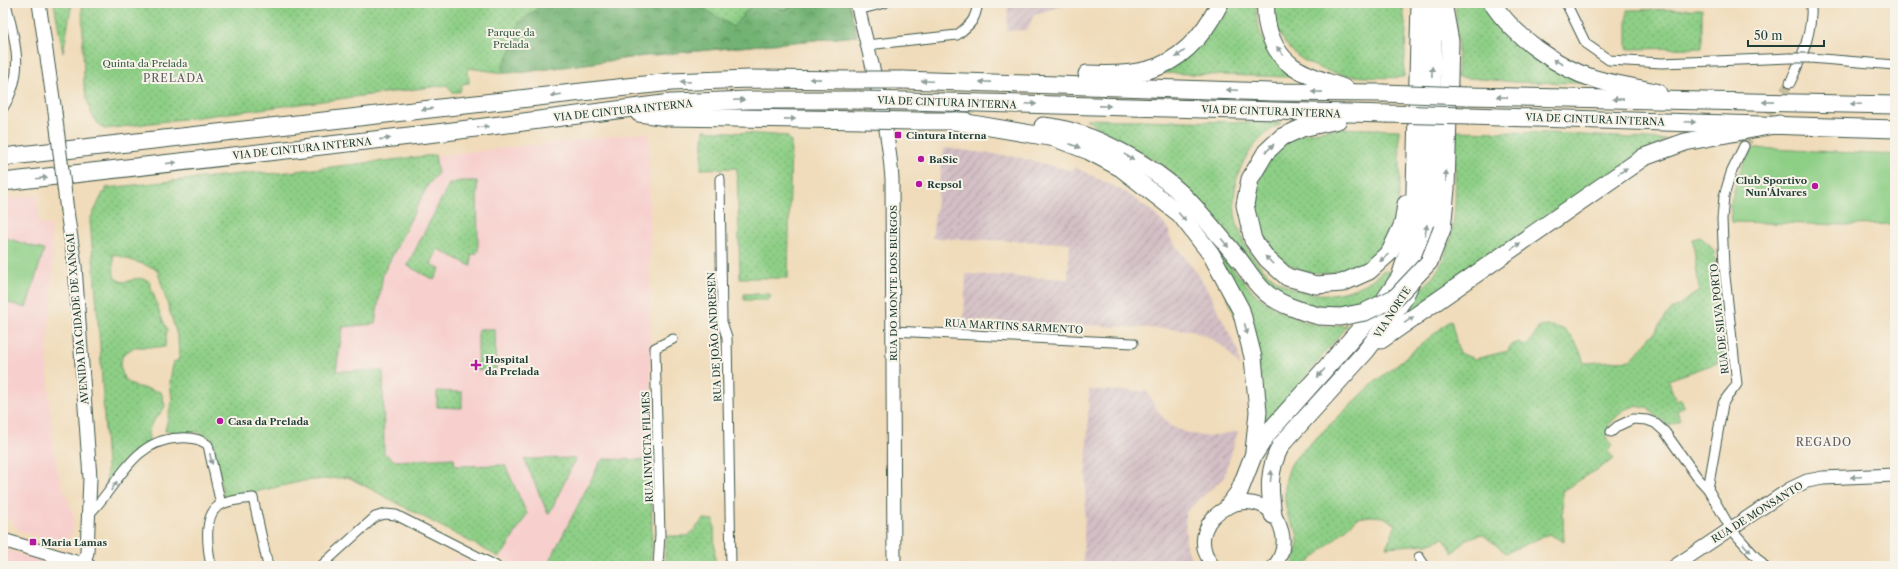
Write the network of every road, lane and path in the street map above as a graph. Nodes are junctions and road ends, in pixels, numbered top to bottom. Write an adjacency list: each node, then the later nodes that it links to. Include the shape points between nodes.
1 (6, 3): 21 (street, via 17,63 14,89)
2 (39, 3): 42 (main road, AVENIDA DA CIDADE DE XANGAI, bridge, via 75,266 89,470)
3 (884, 3): 12 (street)
4 (978, 3): 14 (street, via 976,16 969,26 957,35)
5 (1220, 3): 17 (highway, one-way to 17, via 1195,42 1174,58 1148,70 1107,75 1035,74)
6 (1266, 3): 18 (highway, one-way to 6, via 1291,66 1268,32)
7 (1435, 3): 35 (highway, VIA NORTE, one-way to 7, via 1404,298 1420,262 1430,211 1432,40)
8 (1443, 3): 24 (highway, one-way to 8, bridge, via 1006,122 1068,130 1119,150 1149,168 1187,199 1264,292 1295,309 1319,316 1340,317 1365,312 1396,297 1429,262 1442,229 1446,189 1450,41)
9 (1492, 3): 19 (highway, one-way to 9, via 1594,79 1556,61 1527,42)
10 (1566, 3): 15 (street, bridge, via 1586,44 1609,60 1662,63 1810,58)
11 (1811, 3): 16 (street, via 1811,29)
12 (858, 6): 14 (main road, RUA DO MONTE DOS BURGOS)
13 (1418, 8): 30 (highway, VIA NORTE)
14 (867, 45): 32 (main road, RUA DO MONTE DOS BURGOS, via 881,97 889,141 892,179)
15 (1895, 65)
16 (1790, 82)
17 (1019, 83): 18 (highway, VIA DE CINTURA INTERNA, one-way to 17); 28 (highway, VIA DE CINTURA INTERNA, one-way to 28, bridge, via 749,79 656,84)
18 (1356, 93): 19 (highway, VIA DE CINTURA INTERNA, one-way to 18, bridge)
19 (1685, 100): 20 (highway, VIA DE CINTURA INTERNA, one-way to 19)
20 (1895, 106)
21 (3, 108)
22 (616, 109): 23 (highway, VIA DE CINTURA INTERNA, one-way to 23, bridge, via 716,101 859,100); 24 (highway, one-way to 24, bridge, via 668,117); 31 (highway, VIA DE CINTURA INTERNA, one-way to 22, via 444,132)
23 (1379, 114): 25 (highway, VIA DE CINTURA INTERNA, one-way to 25, bridge); 30 (highway, one-way to 23, via 1406,203 1403,224 1390,252 1369,271 1342,283 1316,285 1287,277 1267,259 1252,240 1245,205 1250,179 1266,152 1282,137 1302,128)
24 (955, 121): 37 (highway, one-way to 37, via 1055,138 1089,151 1121,168 1180,214 1211,254 1241,310 1253,357 1258,412)
25 (1779, 124): 26 (highway, VIA DE CINTURA INTERNA); 35 (highway, one-way to 25, via 1644,157 1685,142)
26 (1892, 131)
27 (1744, 146): 39 (street, RUA DE SILVA PORTO, via 1731,173 1724,196 1722,219 1724,267 1737,384 1723,404)
28 (3, 157)
29 (720, 179): 53 (street, RUA DE JOÃO ANDRESEN, via 722,322 727,337)
30 (1416, 180): 37 (highway, VIA NORTE, one-way to 37, via 1414,226 1400,277 1379,308 1268,433)
31 (3, 182)
32 (893, 331): 34 (street, RUA MARTINS SARMENTO); 54 (main road, RUA DO MONTE DOS BURGOS)
33 (673, 338): 52 (street, RUA INVICTA FILMES, via 655,348 660,535)
34 (1133, 343)
35 (1366, 351): 43 (highway, VIA NORTE, one-way to 35, via 1270,478 1273,460 1281,445)
36 (1612, 432): 39 (street, via 1618,426 1633,420 1655,423 1665,432)
37 (1253, 456): 41 (highway, VIA NORTE, via 1238,492)
38 (1895, 475): 44 (main road, RUA DE MONSANTO, one-way to 44, via 1807,481 1790,489)
39 (1708, 489): 44 (street)
40 (221, 505): 42 (street, one-way to 40, via 104,499 132,460 159,442 171,438 187,437 208,445); 48 (street, via 215,510 208,529 207,546); 49 (street, via 253,498)
41 (1229, 505): 43 (main road, via 1253,503 1264,507); 55 (main road, via 1218,512 1205,534 1205,548)
42 (88, 515): 47 (main road, AVENIDA DA CIDADE DE XANGAI)
43 (1273, 515): 56 (main road, via 1280,526 1283,538 1283,550)
44 (1731, 529): 58 (main road, RUA DE MONSANTO); 59 (street, one-way to 59)
45 (3, 540): 47 (main road)
46 (1419, 557): 57 (street)
47 (86, 565)
48 (211, 566)
49 (268, 566)
50 (320, 566): 51 (street, via 375,517 390,514)
51 (496, 566)
52 (658, 566)
53 (731, 566)
54 (894, 566)
55 (1213, 566)
56 (1274, 566)
57 (1425, 566)
58 (1675, 566)
59 (1764, 566)

